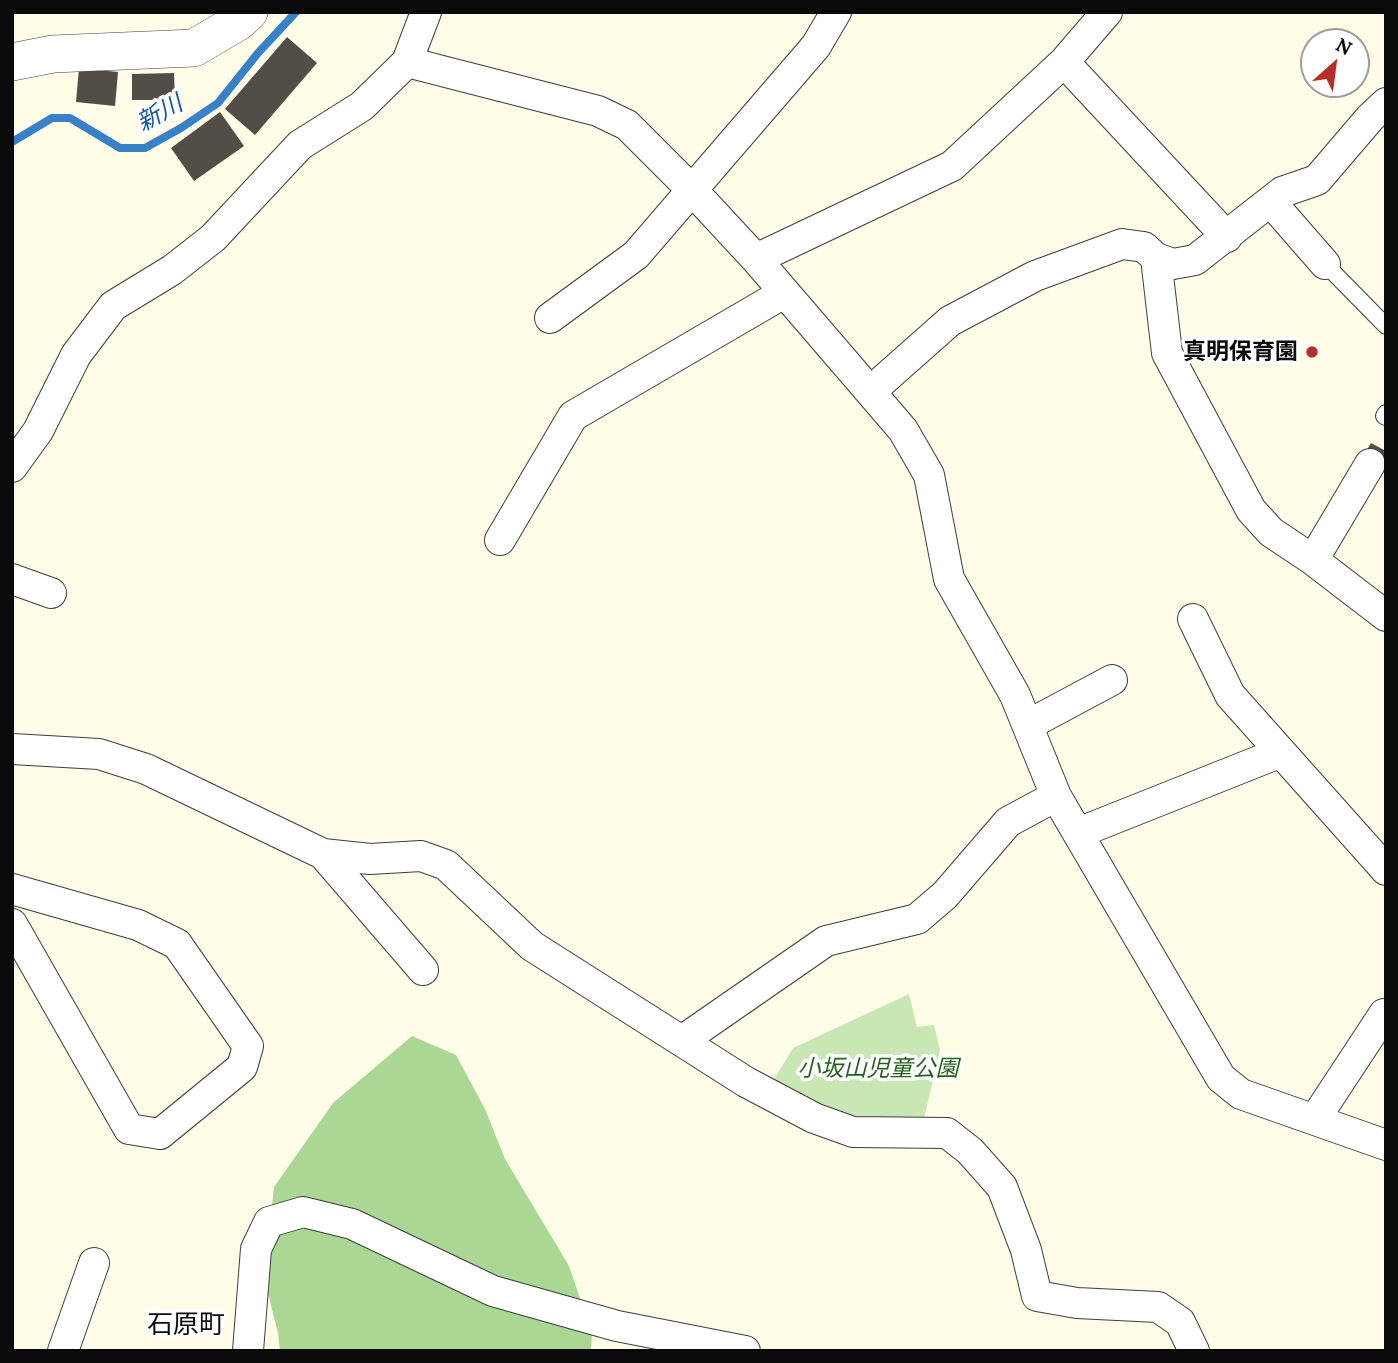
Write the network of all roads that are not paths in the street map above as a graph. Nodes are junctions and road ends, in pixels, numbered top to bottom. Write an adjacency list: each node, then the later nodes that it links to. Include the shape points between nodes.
1 (249, 12): 5 (street, via 194,48 53,54)
2 (426, 12): 6 (street)
3 (836, 12): 9 (street, via 816,46)
4 (1107, 12): 7 (street)
5 (12, 62)
6 (407, 62): 9 (street, via 598,111 626,125); 20 (street, via 362,106 300,145 213,238 113,306 76,355 38,431)
7 (1064, 62): 11 (street); 12 (street, via 952,166)
8 (1386, 103): 10 (street, via 1317,180 1282,192)
9 (692, 190): 12 (street); 16 (street, via 636,255)
10 (1270, 202): 11 (street); 14 (street)
11 (1227, 237): 13 (street, via 1195,260 1173,264)
12 (756, 258): 15 (street)
13 (1156, 258): 18 (street, via 1144,247 1122,244 1035,276 950,321); 22 (street, via 1167,353 1251,510 1271,532)
14 (1325, 264): 17 (lane)
15 (784, 293): 18 (street); 21 (street, via 573,415)
16 (550, 318)
17 (1386, 326)
18 (871, 390): 28 (street, via 903,430 929,475 949,579 1015,695)
19 (1378, 465): 22 (street)
20 (12, 467)
21 (500, 540)
22 (1313, 560): 25 (street)
23 (12, 579): 24 (street)
24 (51, 593)
25 (1386, 616)
26 (1193, 619): 30 (street, via 1230,695)
27 (1112, 680): 28 (street)
28 (1027, 725): 31 (street)
29 (12, 749): 33 (street, via 99,754 146,769)
30 (1279, 753): 32 (street); 34 (street)
31 (1056, 796): 32 (street); 39 (street, via 1008,822 945,895 917,919 826,940)
32 (1078, 833): 40 (street, via 1221,1078 1241,1094)
33 (323, 854): 37 (street); 39 (street, via 370,859 421,856 446,865 532,946)
34 (1386, 870)
35 (12, 889): 36 (street, via 138,925 177,944 248,1046 242,1068 160,1134 129,1129)
36 (12, 925)
37 (423, 970)
38 (1384, 1014): 40 (street)
39 (683, 1040): 46 (street, via 746,1082 814,1118 853,1132 947,1133 1002,1187 1026,1250 1037,1296 1158,1307 1180,1322)
40 (1315, 1119): 41 (street)
41 (1386, 1145)
42 (94, 1263): 43 (street)
43 (63, 1351)
44 (248, 1351): 45 (street, via 256,1249 269,1222 303,1213 352,1224 493,1291 617,1326)
45 (745, 1351)
46 (1194, 1351)

